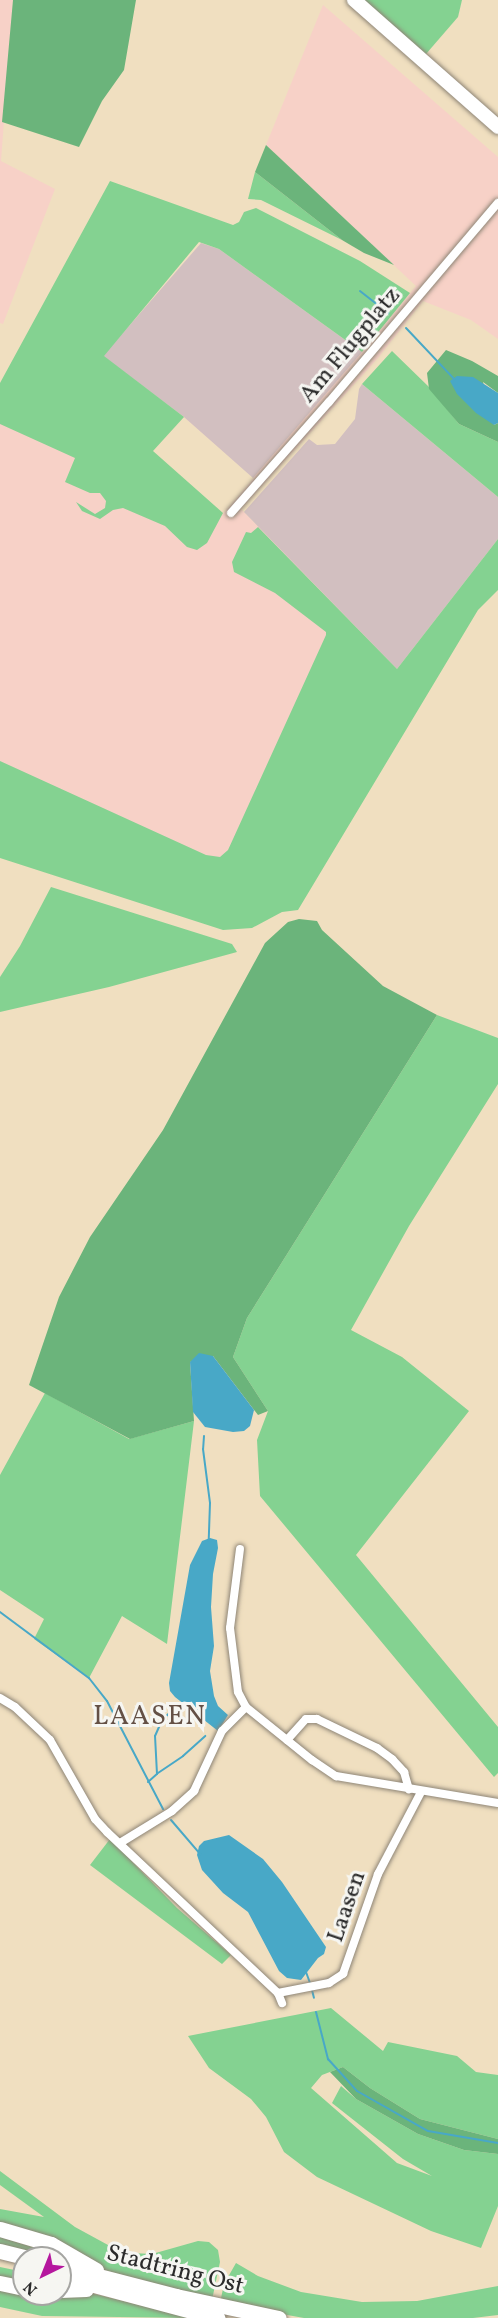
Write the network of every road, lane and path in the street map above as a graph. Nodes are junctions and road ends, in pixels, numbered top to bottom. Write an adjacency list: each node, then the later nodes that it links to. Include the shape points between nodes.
1 (354, 0): 2 (main road)
2 (498, 127)
3 (498, 203): 4 (street, Am Flugplatz)
4 (231, 513)
5 (240, 1549): 7 (street, via 230,1628 238,1692)
6 (0, 1698): 12 (street, via 50,1740 95,1819)
7 (246, 1707): 8 (street); 12 (street, via 222,1731 194,1791 172,1811)
8 (287, 1740): 9 (street, via 336,1776); 9 (street, via 306,1719 317,1719 392,1759 404,1772)
9 (409, 1789): 10 (street)
10 (422, 1792): 11 (street); 13 (street, Laasen, via 378,1874 343,1974 329,1983)
11 (498, 1803)
12 (120, 1843): 13 (street)
13 (278, 1993): 14 (street)
14 (282, 2003)
15 (0, 2229): 18 (highway, via 51,2244)
16 (72, 2271): 18 (highway, Stadtring Ost)
17 (72, 2278): 18 (highway, Stadtring Ost)
18 (105, 2283): 19 (highway); 20 (highway, Stadtring Ost); 21 (highway, Stadtring Ost)
19 (72, 2288)
20 (218, 2318)
21 (279, 2318)

